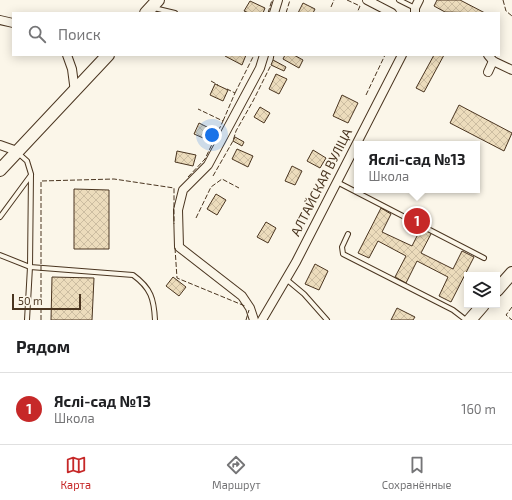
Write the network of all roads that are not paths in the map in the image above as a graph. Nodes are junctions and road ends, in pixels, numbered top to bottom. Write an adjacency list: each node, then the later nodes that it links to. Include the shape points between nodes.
1 (278, 0): 8 (street)
2 (367, 0): 9 (street)
3 (399, 0): 6 (lane)
4 (419, 0): 6 (street)
5 (152, 7): 7 (lane)
6 (415, 11)
7 (171, 12)
8 (274, 12)
9 (390, 12)
10 (0, 20): 11 (street)
11 (12, 23)
12 (67, 56): 19 (street)
13 (107, 56): 19 (main road)
14 (264, 56): 40 (street, via 260,68 208,165 183,190 178,210 179,247 242,296)
15 (401, 56): 20 (street, АЛТАЙСКАЯ ВУЛІЦА)
16 (491, 58): 17 (street); 18 (street)
17 (512, 70)
18 (488, 72)
19 (75, 92): 23 (main road)
20 (358, 141)
21 (0, 145): 23 (street)
22 (354, 149): 26 (street, АЛТАЙСКАЯ ВУЛІЦА)
23 (17, 151): 24 (main road); 25 (lane, via 27,161)
24 (0, 170)
25 (31, 174): 29 (lane); 33 (lane)
26 (337, 182): 27 (lane); 35 (street, АЛТАЙСКАЯ ВУЛІЦА)
27 (354, 191)
28 (358, 193): 32 (lane)
29 (0, 217)
30 (348, 234): 43 (lane, via 342,247 344,254 453,310)
31 (0, 255): 33 (lane)
32 (484, 258)
33 (30, 267): 38 (lane); 39 (lane, via 134,275 146,284 154,303)
34 (512, 273): 36 (main road)
35 (286, 279): 41 (street, АЛТАЙСКАЯ ВУЛІЦА); 42 (lane, via 304,294)
36 (500, 287)
37 (481, 308): 44 (main road)
38 (27, 320)
39 (155, 320)
40 (254, 320)
41 (262, 320)
42 (327, 320)
43 (466, 320)
44 (470, 320)

